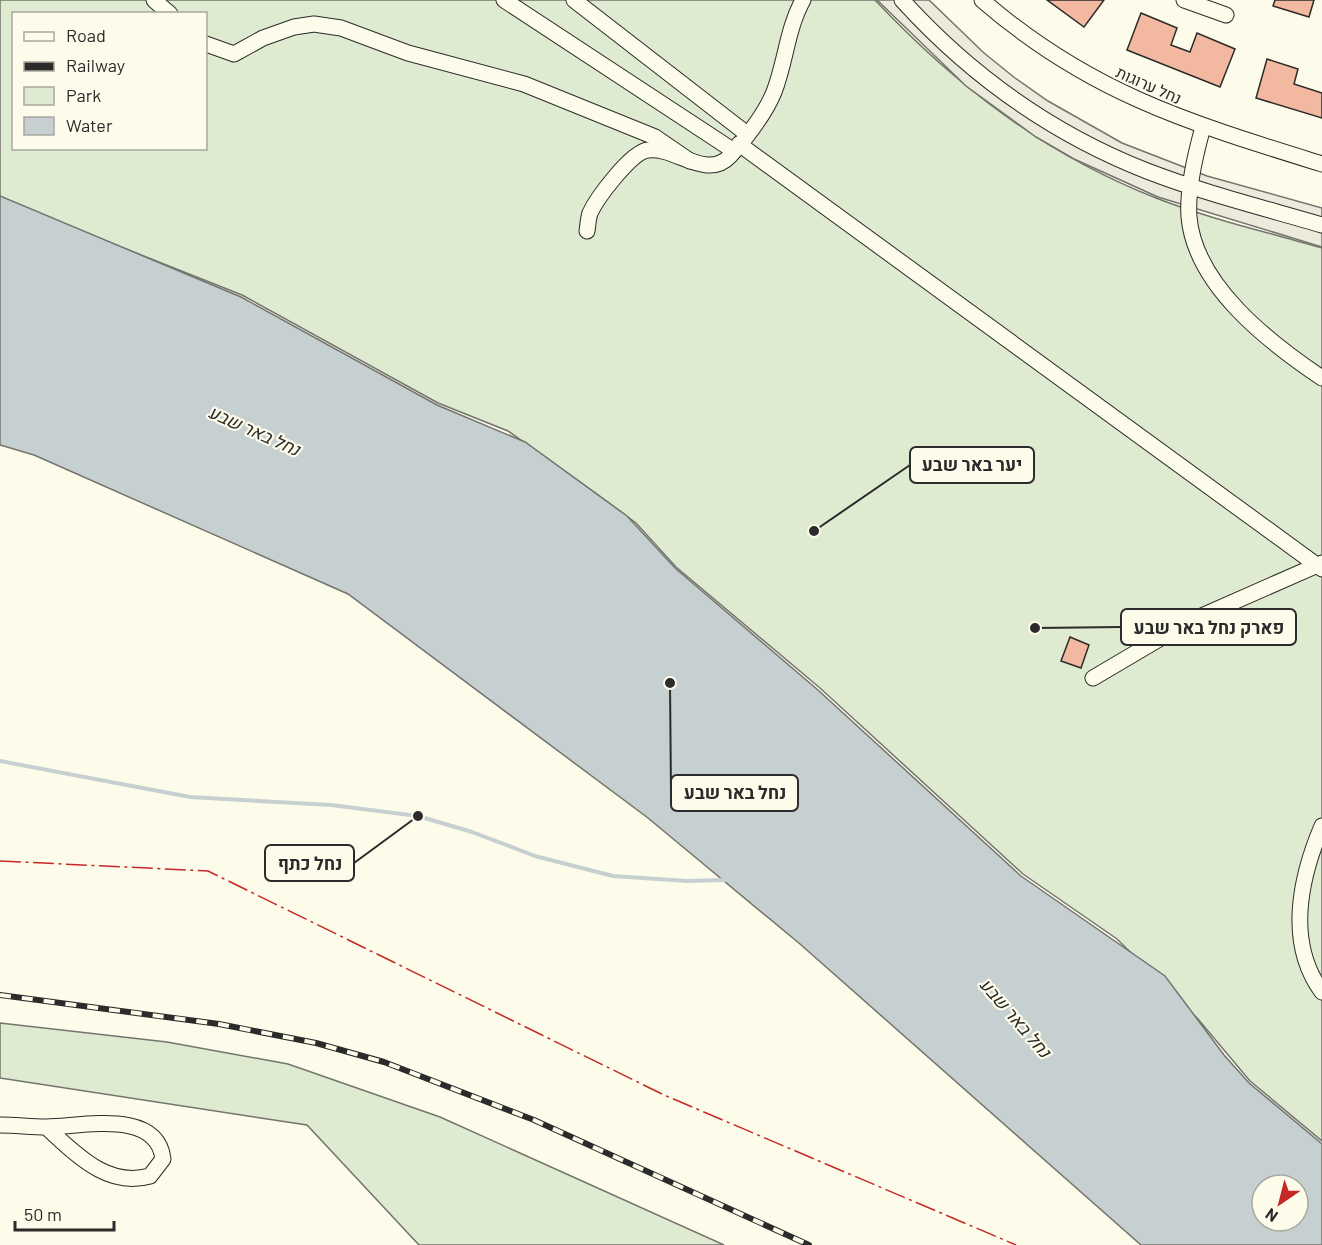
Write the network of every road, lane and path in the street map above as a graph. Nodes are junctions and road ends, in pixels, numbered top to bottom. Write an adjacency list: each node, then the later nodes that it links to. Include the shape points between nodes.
1 (154, 0): 8 (street)
2 (504, 0): 12 (street)
3 (574, 0): 12 (street)
4 (803, 0): 12 (street, via 788,34 774,91)
5 (902, 0): 15 (street, via 980,75 1044,119 1111,156)
6 (982, 0): 11 (street, נחל ערוגות, via 1079,71 1121,94)
7 (1184, 0): 9 (street)
8 (168, 12)
9 (1226, 15)
10 (207, 44): 13 (street, via 234,54 294,27 314,24 341,28 408,53 524,84 655,137)
11 (1203, 127): 14 (street, נחל ערוגות); 15 (street)
12 (740, 143): 13 (street, via 717,164 702,165); 19 (street)
13 (690, 160): 17 (street, via 660,150 646,150 633,157 591,213)
14 (1322, 164)
15 (1192, 186): 16 (street); 18 (street, via 1189,217 1199,252 1219,287 1286,354)
16 (1322, 225)
17 (587, 231)
18 (1322, 378)
19 (1320, 566): 20 (street, via 1188,622)
20 (1094, 678)
21 (1322, 826): 22 (street, via 1304,883 1299,927 1304,956)
22 (1322, 992)
23 (0, 1125): 24 (street)
24 (46, 1127): 24 (street, via 81,1159 121,1178 137,1180 150,1176 163,1159 162,1148 137,1127 111,1123)

